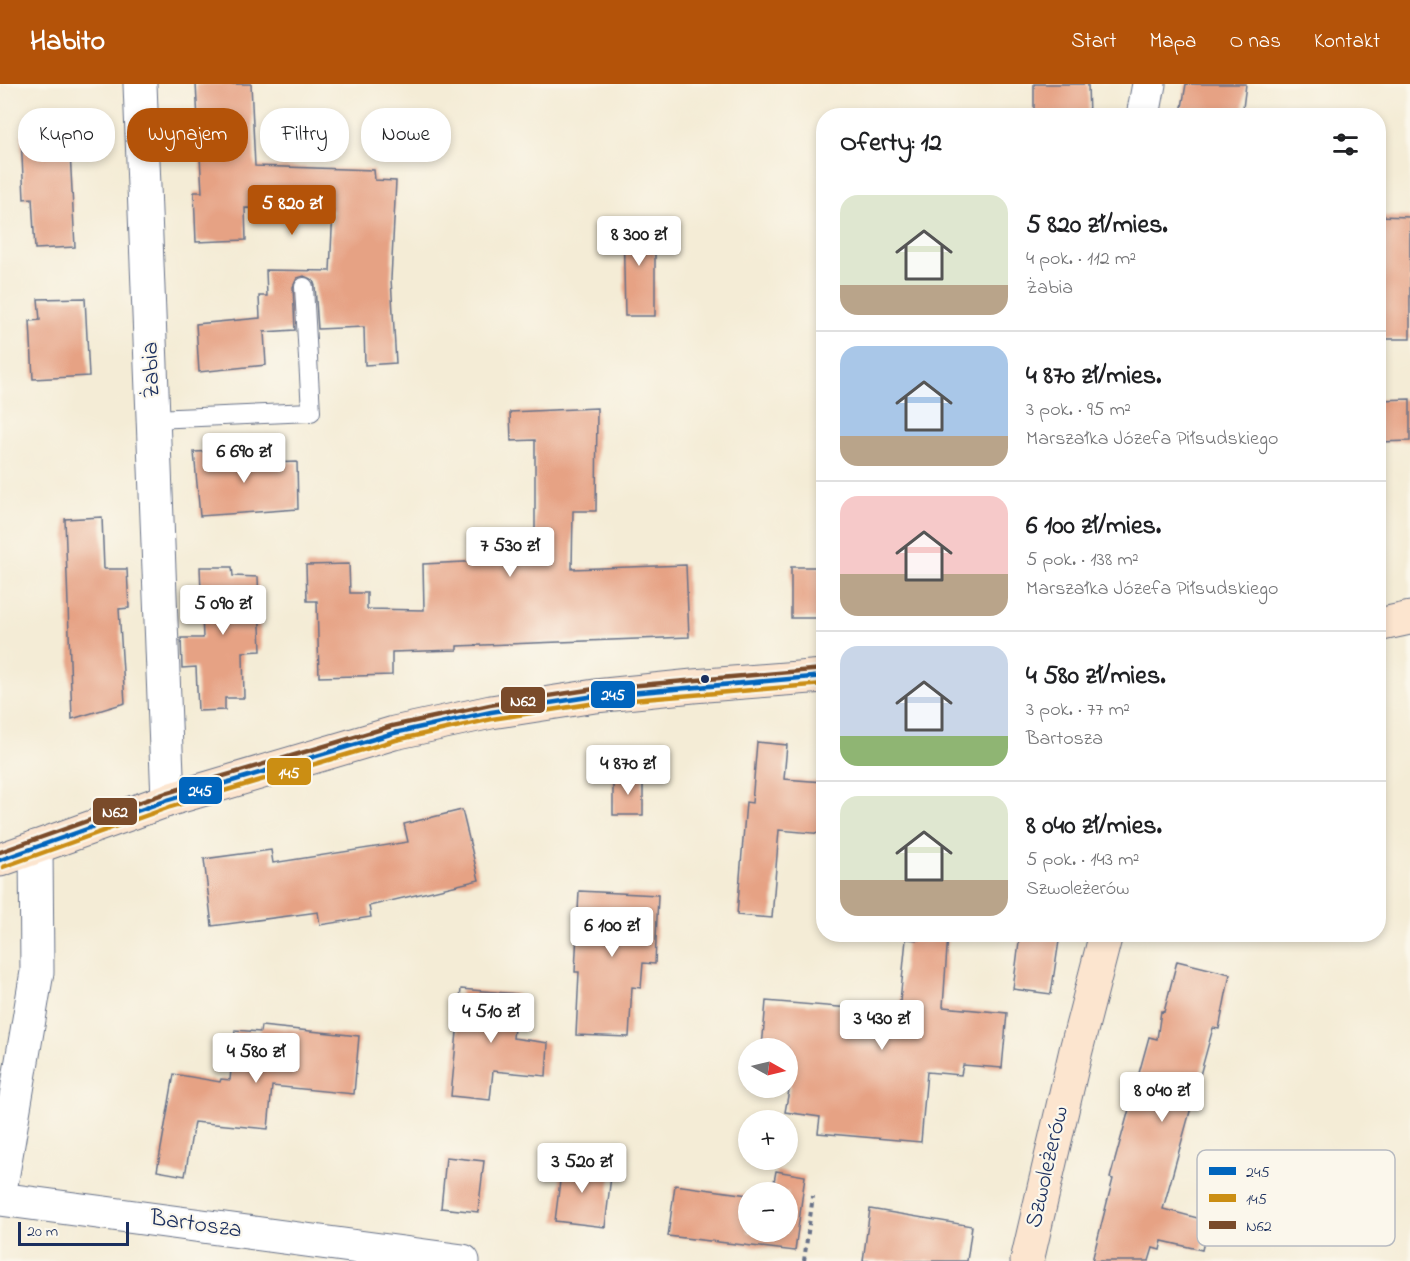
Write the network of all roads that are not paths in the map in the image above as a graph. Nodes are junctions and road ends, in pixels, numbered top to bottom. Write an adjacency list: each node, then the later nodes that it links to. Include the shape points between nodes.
1 (140, 84): 5 (street, Żabia)
2 (1149, 84): 3 (street)
3 (1144, 108)
4 (304, 288): 5 (lane, via 311,412)
5 (154, 419): 9 (street, Żabia)
6 (1410, 618): 7 (street)
7 (1386, 622)
8 (816, 677): 9 (street, via 596,696 491,712 394,733)
9 (168, 800): 10 (street)
10 (36, 847): 11 (street); 13 (street, via 38,972)
11 (0, 860)
12 (1104, 942): 16 (street, Szwoleżerów)
13 (0, 1191)
14 (0, 1199): 15 (street, Bartosza)
15 (463, 1261)
16 (1027, 1261)

